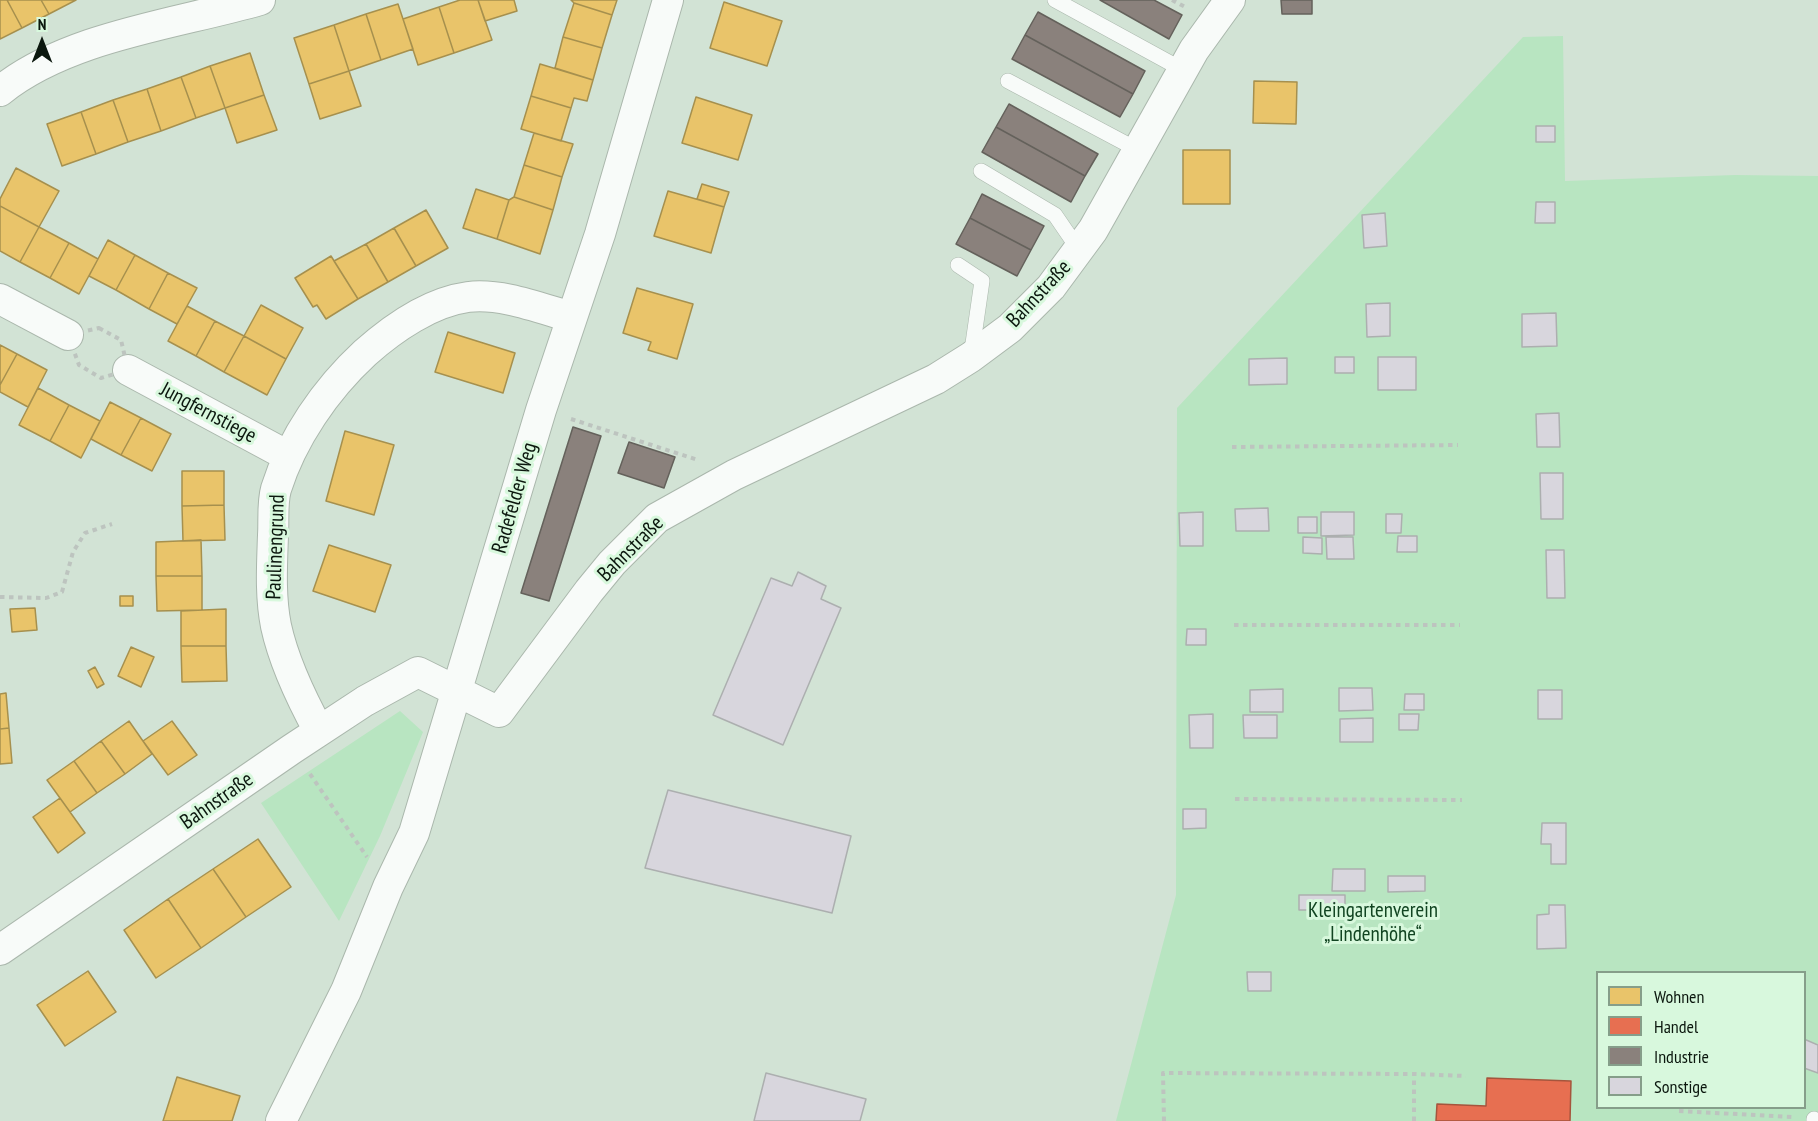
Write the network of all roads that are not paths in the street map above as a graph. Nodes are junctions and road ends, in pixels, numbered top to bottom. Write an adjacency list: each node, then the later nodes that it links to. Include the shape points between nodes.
1 (260, 0): 7 (street, via 63,54 18,76)
2 (668, 0): 13 (street, Radefelder Weg, via 600,234)
3 (1054, 0): 5 (lane)
4 (1230, 0): 5 (street, Bahnstraße)
5 (1183, 70): 8 (street, Bahnstraße)
6 (1008, 81): 8 (lane)
7 (0, 91)
8 (1138, 150): 10 (street, Bahnstraße)
9 (981, 171): 10 (lane, via 1056,214)
10 (1079, 250): 15 (street, Bahnstraße, via 1010,328)
11 (957, 265): 15 (lane, via 982,281)
12 (0, 300): 14 (street)
13 (571, 317): 17 (street, Paulinengrund, via 491,297 468,297 425,312 378,342 339,380); 18 (street, Radefelder Weg)
14 (68, 335)
15 (971, 357): 18 (street, Bahnstraße, via 936,379 734,475 657,518 588,591 499,712)
16 (115, 374): 17 (street, Jungfernstiege)
17 (288, 456): 19 (street, Paulinengrund, via 275,492 272,587 276,625 301,698)
18 (458, 692): 19 (street, Bahnstraße, via 418,672); 21 (street, Radefelder Weg, via 414,834 346,991)
19 (320, 730): 20 (street, Bahnstraße)
20 (0, 950)
21 (281, 1121)

